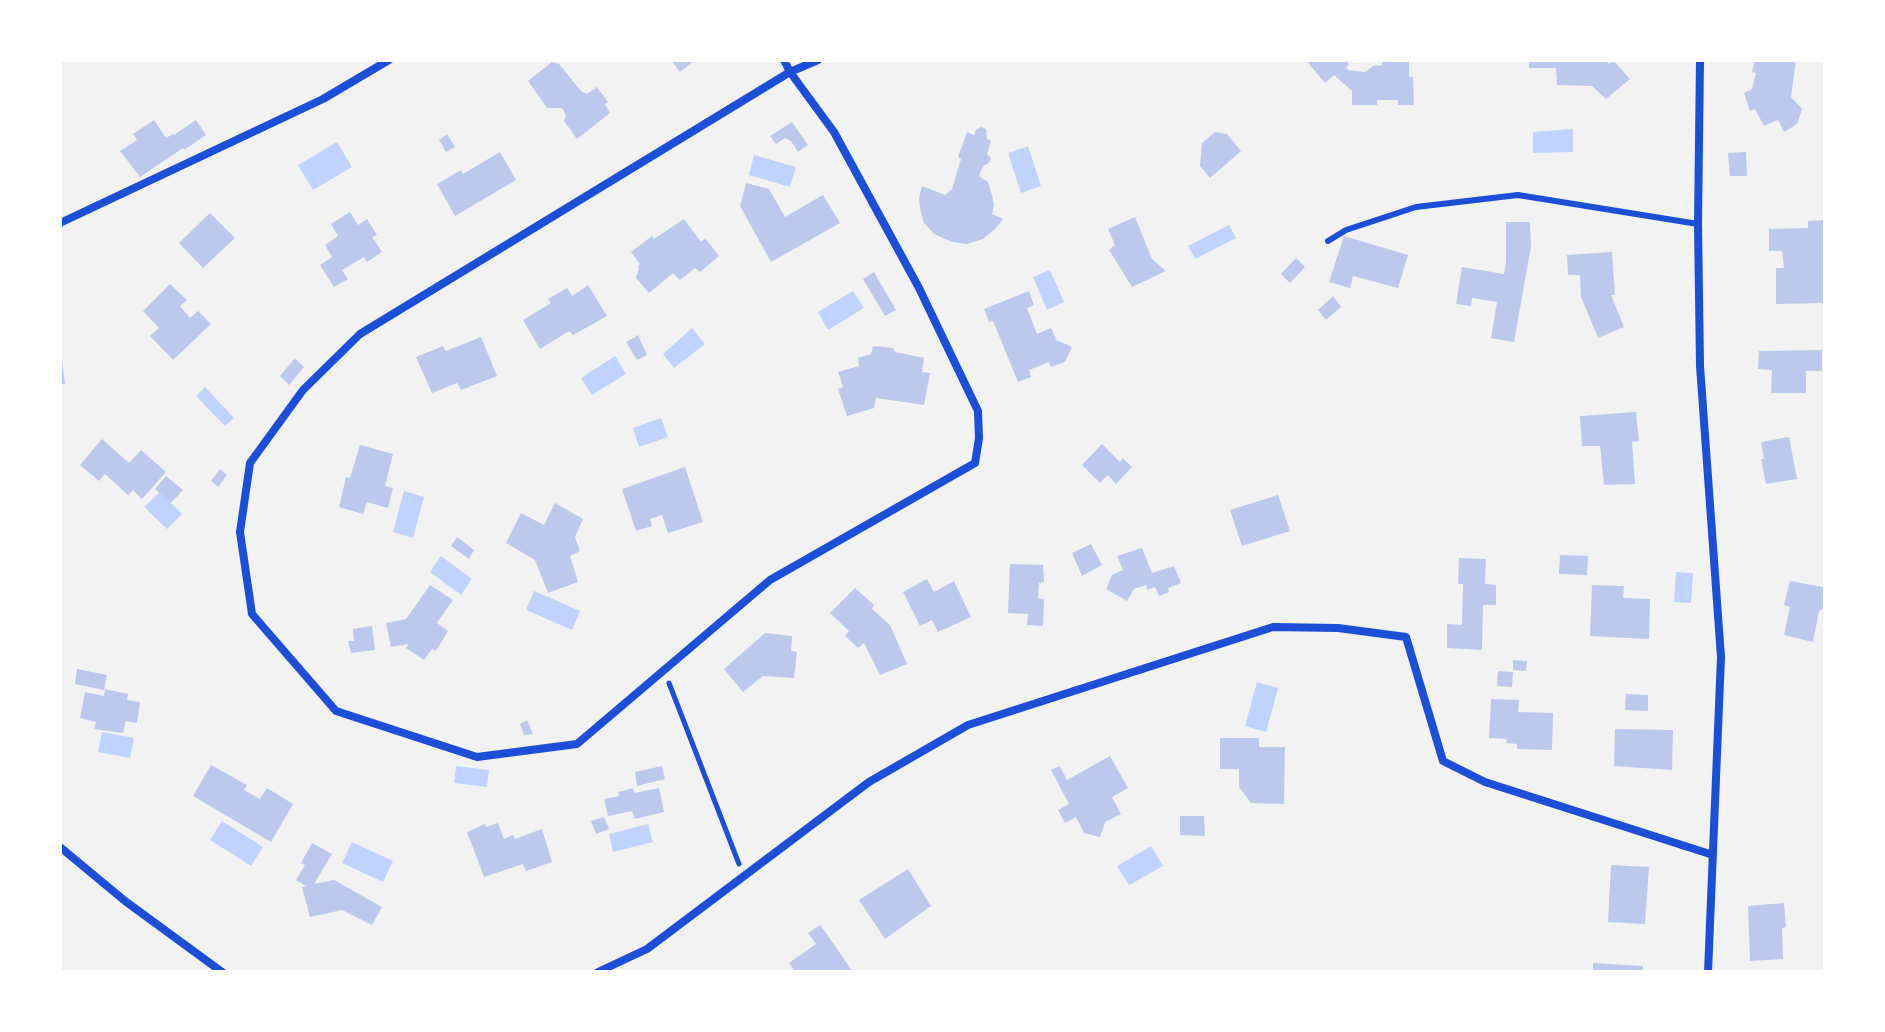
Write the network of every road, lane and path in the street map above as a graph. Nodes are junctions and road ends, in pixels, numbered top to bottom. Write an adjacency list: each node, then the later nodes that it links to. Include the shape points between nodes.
1 (389, 60): 6 (street, via 323,99)
2 (784, 60): 5 (street)
3 (818, 60): 5 (street)
4 (1700, 60): 7 (street)
5 (790, 72): 9 (street, via 834,132 978,411 975,463 770,580); 9 (street, via 360,334 303,390 250,463 240,532 252,614 336,711 477,757 577,744)
6 (60, 223)
7 (1698, 224): 8 (lane, via 1518,195 1416,207); 11 (street, via 1700,366 1721,657)
8 (1328, 241)
9 (664, 670): 12 (path)
10 (60, 847): 13 (street)
11 (1713, 855): 12 (street, via 1485,782 1443,761 1406,637 1273,627 968,725 869,782); 15 (street)
12 (744, 877): 14 (street, via 647,949)
13 (222, 972)
14 (598, 972)
15 (1708, 972)

